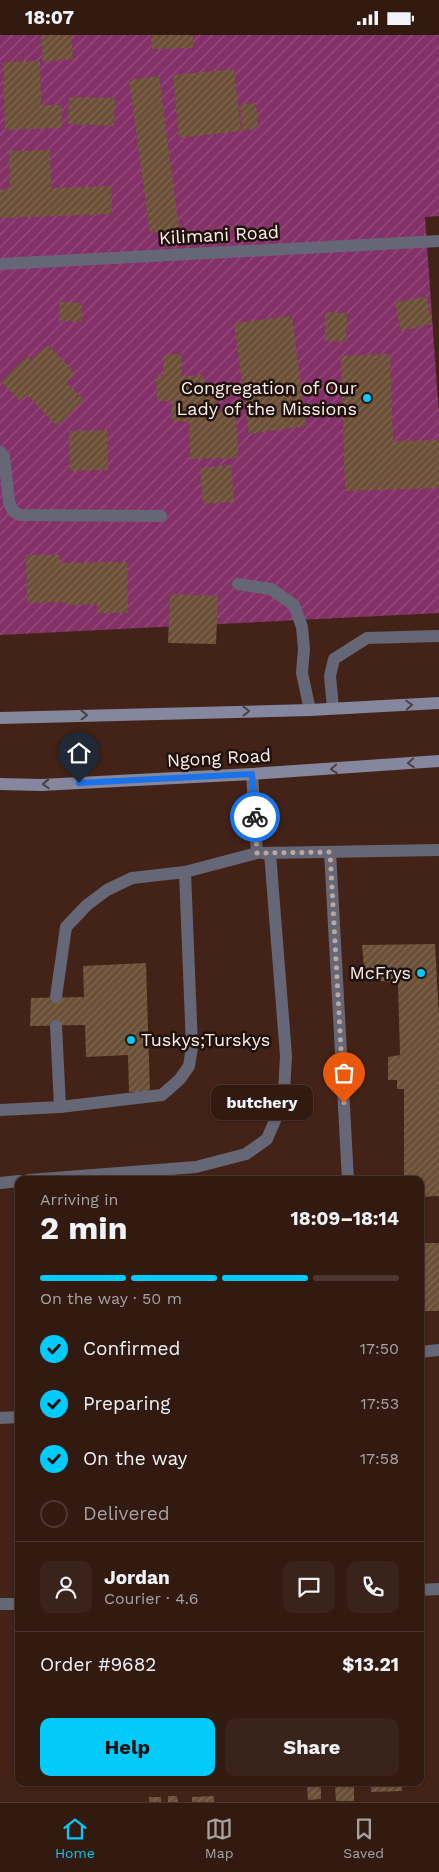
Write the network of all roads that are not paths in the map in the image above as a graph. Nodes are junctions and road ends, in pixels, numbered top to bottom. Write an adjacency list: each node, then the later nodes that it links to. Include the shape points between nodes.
1 (439, 241): 2 (street, Kilimani Road)
2 (0, 264)
3 (0, 451): 4 (street, via 4,456 9,502 13,511 20,515)
4 (161, 516)
5 (238, 584): 9 (street, via 271,589 294,605 302,627 302,673)
6 (439, 636): 8 (street, via 367,638 334,659 330,676)
7 (439, 703): 8 (main road, one-way to 7)
8 (333, 708): 9 (main road)
9 (310, 710): 10 (main road, one-way to 9)
10 (0, 718)
11 (439, 761): 12 (main road, Ngong Road, one-way to 12)
12 (252, 774): 13 (main road, Ngong Road, one-way to 13, via 41,785); 16 (street)
13 (0, 784)
14 (439, 850): 15 (street)
15 (330, 852): 17 (street); 24 (street)
16 (257, 853): 17 (street); 18 (street)
17 (270, 853): 23 (street, via 286,1055 284,1091 267,1139 246,1154 196,1167)
18 (185, 872): 19 (street, via 132,878 107,890 87,905 66,927); 21 (street, via 192,1047 189,1066 162,1095)
19 (56, 997)
20 (56, 1026): 21 (street)
21 (60, 1107): 22 (street)
22 (0, 1110)
23 (80, 1176)
24 (348, 1176)
25 (15, 1181): 26 (street)
26 (0, 1183)
27 (439, 1350): 28 (street)
28 (424, 1352)
29 (15, 1417): 30 (street)
30 (0, 1418)
31 (439, 1589): 32 (street)
32 (424, 1590)
33 (0, 1604): 34 (street)
34 (15, 1604)

